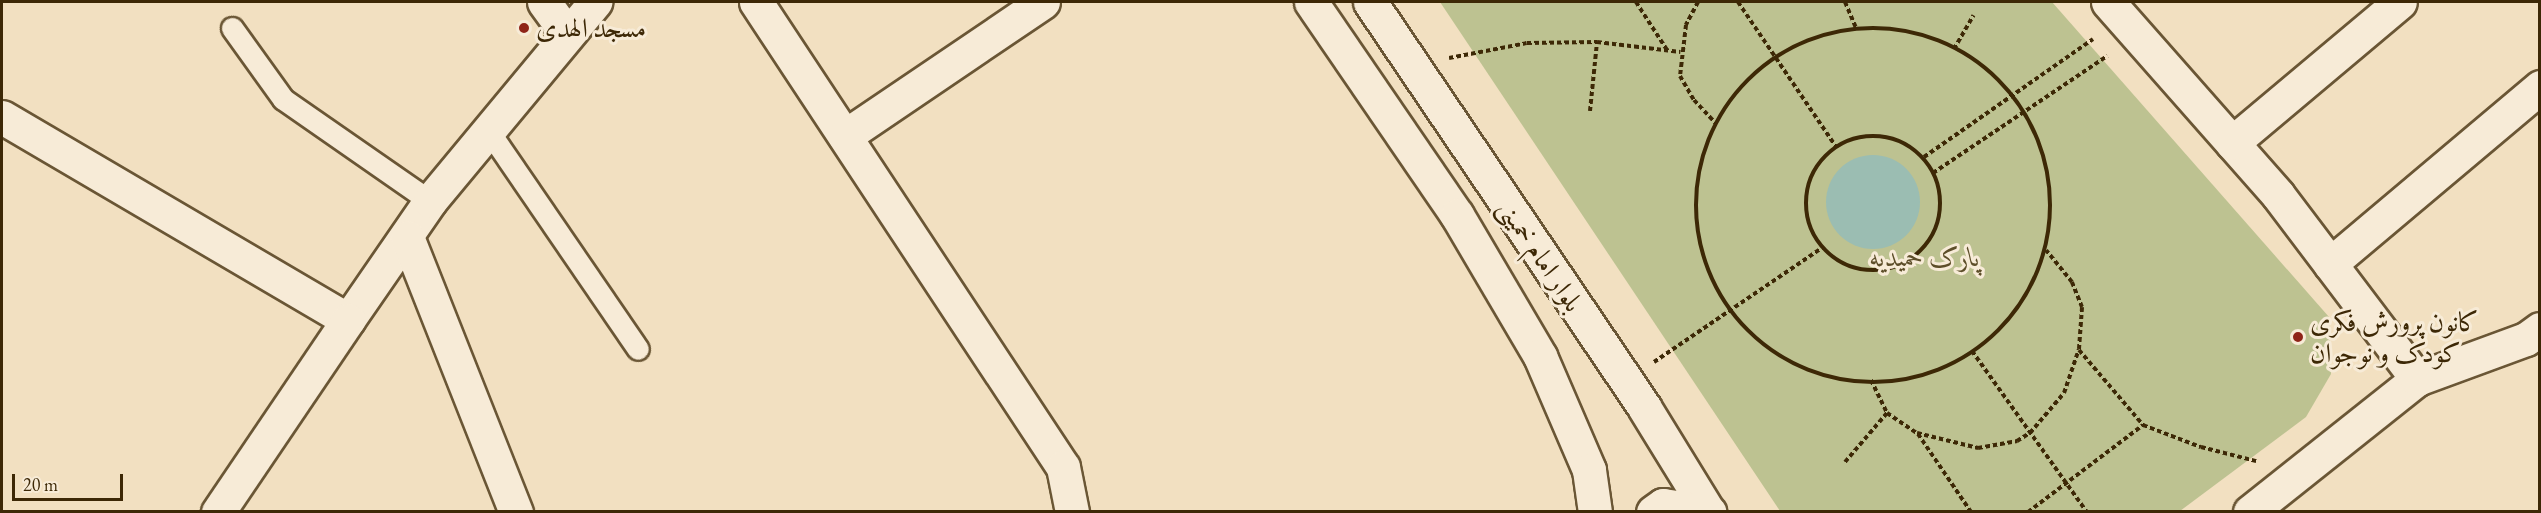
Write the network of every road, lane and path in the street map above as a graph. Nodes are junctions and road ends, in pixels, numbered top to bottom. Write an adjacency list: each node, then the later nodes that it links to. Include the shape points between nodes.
1 (544, 2): 16 (street)
2 (595, 2): 16 (street)
3 (756, 2): 30 (street)
4 (1043, 2): 30 (street)
5 (1311, 2): 60 (street, بلوار امام خمینی, via 1457,215 1540,356 1589,470)
6 (1370, 2): 22 (street, بلوار امام خمینی)
7 (1636, 2): 19 (path)
8 (1698, 2): 20 (path, via 1686,25)
9 (1738, 2): 21 (path)
10 (1845, 2): 15 (path)
11 (2400, 2): 31 (street)
12 (1974, 15): 18 (path)
13 (2123, 18): 24 (path); 26 (path); 31 (street)
14 (232, 28): 35 (lane, via 283,99)
15 (1857, 30): 18 (path, via 1880,27 1932,37); 21 (path, via 1826,34)
16 (567, 34): 29 (street)
17 (1597, 42): 19 (path); 22 (path, via 1527,43); 25 (path)
18 (1954, 49): 24 (path, via 1978,62)
19 (1667, 50): 20 (path)
20 (1680, 52): 28 (path, via 1680,76 1694,100)
21 (1774, 58): 28 (path, via 1738,90); 32 (path)
22 (1413, 65): 47 (street, بلوار امام خمینی)
23 (2540, 87): 39 (street)
24 (2012, 95): 26 (path); 33 (path)
25 (1590, 111)
26 (2024, 113): 34 (path); 38 (path, via 2041,146 2051,198)
27 (2, 117): 41 (street)
28 (1716, 124): 40 (path, via 1696,185 1698,238 1716,288)
29 (488, 130): 35 (street); 43 (lane)
30 (845, 136): 59 (street, via 1063,467)
31 (2232, 143): 39 (street)
32 (1836, 147): 33 (path, via 1869,135 1899,140); 37 (path, via 1817,164 1806,192 1808,222)
33 (1924, 157): 34 (path)
34 (1933, 174): 37 (path, via 1939,184 1941,214 1929,242 1907,262 1878,271 1847,266)
35 (430, 201): 36 (street)
36 (407, 237): 41 (street); 58 (street)
37 (1822, 248): 40 (path)
38 (2046, 250): 44 (path, via 2072,282 2082,307); 45 (path, via 2025,299 1990,339)
39 (2330, 264): 46 (street)
40 (1732, 309): 47 (path); 48 (path, via 1748,331 1791,362 1841,379)
41 (348, 320): 57 (street)
42 (2540, 329): 46 (street, via 2526,339)
43 (638, 349)
44 (2079, 349): 50 (path); 51 (path, via 2064,393)
45 (1972, 351): 48 (path, via 1946,368 1894,381); 51 (path)
46 (2417, 379): 54 (street)
47 (1626, 381): 56 (street, بلوار امام خمینی)
48 (1871, 381): 49 (path)
49 (1887, 413): 52 (path); 53 (path)
50 (2143, 425): 54 (path, via 2201,447); 55 (path)
51 (2030, 432): 52 (path, via 2017,441 1978,448); 55 (path)
52 (1917, 433): 62 (path)
53 (1845, 462)
54 (2302, 473): 65 (street)
55 (2066, 483): 63 (path); 64 (path)
56 (1708, 511): 61 (street, via 1663,505)
57 (218, 512)
58 (516, 512)
59 (1072, 512)
60 (1595, 512)
61 (1653, 512)
62 (1971, 512)
63 (2028, 512)
64 (2087, 512)
65 (2250, 512)

